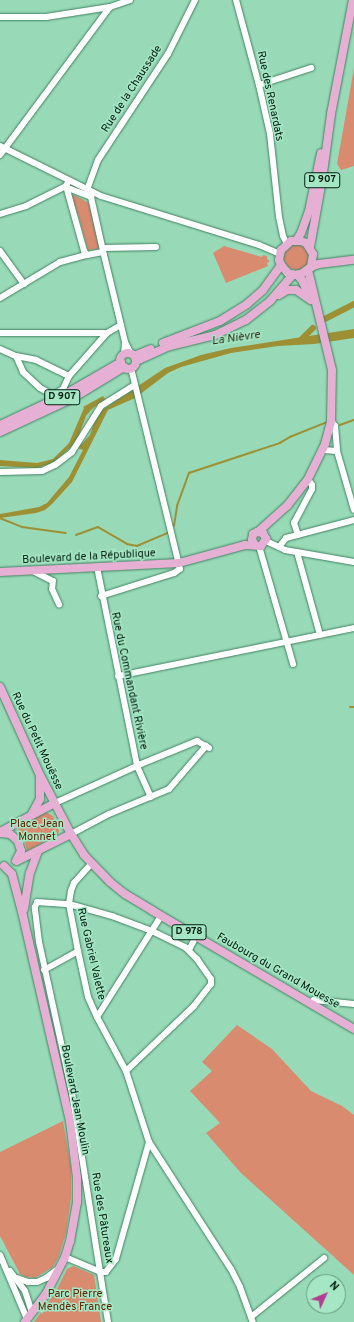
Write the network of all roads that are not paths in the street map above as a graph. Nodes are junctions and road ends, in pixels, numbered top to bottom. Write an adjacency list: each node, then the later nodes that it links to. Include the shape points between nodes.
1 (130, 0): 5 (street)
2 (195, 0): 15 (street, Rue de la Chaussade, via 168,54 98,160)
3 (236, 0): 8 (street, Rue des Renardats)
4 (353, 0): 9 (main road, D 907)
5 (110, 7): 6 (street, via 46,17); 10 (street, via 37,102)
6 (0, 17)
7 (311, 68): 8 (street)
8 (259, 85): 18 (street, Rue des Renardats, via 270,134 279,217)
9 (331, 114): 17 (main road, D 907, via 309,211); 19 (main road, D 907)
10 (13, 139): 11 (street); 12 (street)
11 (2, 147): 12 (street); 13 (street)
12 (10, 151): 14 (street)
13 (0, 155)
14 (68, 185): 15 (street); 16 (street, via 26,206); 25 (street, via 71,204)
15 (90, 193): 21 (street); 23 (street)
16 (0, 214)
17 (296, 241): 18 (main road); 19 (main road)
18 (287, 244): 23 (main road)
19 (310, 246): 24 (main road)
20 (156, 247): 21 (street)
21 (103, 250): 25 (street); 36 (street)
22 (0, 251): 31 (street)
23 (280, 254): 28 (main road)
24 (313, 254): 27 (main road, via 323,259); 29 (main road)
25 (87, 255): 31 (street, via 60,262)
26 (354, 260): 27 (main road)
27 (345, 261): 29 (main road)
28 (281, 265): 30 (main road, via 288,273); 41 (main road, D 907, via 263,290 232,314)
29 (310, 268): 30 (main road); 35 (main road)
30 (295, 275): 33 (main road, via 302,280); 34 (main road, D 907)
31 (24, 284): 32 (street)
32 (0, 298)
33 (311, 300): 34 (main road, via 301,292 287,290); 35 (main road)
34 (270, 301): 41 (main road, D 907, via 246,320 222,332)
35 (319, 315): 44 (main road, via 332,370)
36 (121, 325): 38 (street); 41 (street)
37 (0, 333): 38 (street)
38 (107, 333): 42 (street)
39 (0, 349): 40 (street)
40 (16, 356): 42 (street, via 36,360); 42 (street, via 23,372 53,395 63,388)
41 (129, 360): 43 (street); 45 (main road, D 907, via 64,395); 46 (main road, D 907, via 73,398)
42 (69, 376)
43 (135, 385): 49 (street, via 101,406 72,452 55,466 42,470); 58 (street)
44 (332, 421): 47 (main road); 48 (street, via 335,426)
45 (0, 425)
46 (0, 432)
47 (322, 450): 48 (street); 50 (main road)
48 (337, 451): 51 (street)
49 (0, 472)
50 (308, 479): 53 (street, via 312,489 294,523); 54 (main road)
51 (354, 510)
52 (354, 520): 53 (street)
53 (298, 534): 55 (street, via 284,538)
54 (260, 539): 55 (street); 58 (main road, Boulevard de la République); 66 (street)
55 (279, 547): 56 (street)
56 (297, 552): 57 (street); 65 (street)
57 (354, 562)
58 (179, 563): 59 (main road, Boulevard de la République); 62 (street, via 178,572)
59 (97, 567): 60 (main road, Boulevard de la République); 62 (street, Rue du Commandant Rivière)
60 (33, 570): 61 (main road, Boulevard de la République); 63 (street, via 52,581 52,589)
61 (0, 572)
62 (102, 596): 68 (street, Rue du Commandant Rivière)
63 (59, 604)
64 (354, 628): 65 (street)
65 (320, 634): 66 (street)
66 (287, 640): 67 (street); 68 (street)
67 (293, 664)
68 (118, 676): 70 (street, Rue du Commandant Rivière)
69 (0, 687): 71 (main road, Rue du Petit Mouësse / D 978)
70 (137, 766): 72 (street, Rue du Commandant Rivière); 72 (street, via 197,741 207,747 169,789); 73 (street)
71 (40, 774): 73 (main road, Rue du Petit Mouësse / D 978); 74 (main road, via 40,799)
72 (151, 797): 76 (street, via 109,814)
73 (55, 804): 74 (main road); 76 (main road, Faubourg du Grand Mouesse / D 978)
74 (31, 815): 75 (main road)
75 (0, 832): 78 (main road, via 10,834 18,841 21,851)
76 (71, 834): 77 (main road); 79 (main road, Faubourg du Grand Mouesse / D 978)
77 (38, 851): 78 (main road); 83 (main road, via 30,873)
78 (16, 861): 80 (main road); 81 (main road)
79 (92, 863): 82 (street, Rue Gabriel Valette, via 74,883); 84 (main road, Faubourg du Grand Mouesse / D 978, via 125,894)
80 (2, 866): 81 (main road, via 12,874)
81 (19, 896): 83 (main road, Boulevard Jean Moulin)
82 (69, 904): 85 (street, via 112,916); 88 (street, Rue Gabriel Valette); 89 (street, Rue des Pâtureaux, via 37,902 35,906)
83 (23, 916): 97 (main road, Boulevard Jean Moulin, via 61,1078 76,1156 76,1215)
84 (161, 916): 85 (street); 86 (main road, Faubourg du Grand Mouesse / D 978)
85 (152, 932): 87 (street); 92 (street)
86 (196, 936): 87 (street); 91 (main road, Faubourg du Grand Mouesse / D 978, via 310,1003)
87 (189, 950): 94 (street, via 211,979 211,984 194,1006)
88 (78, 951): 89 (street); 92 (street, Rue Gabriel Valette, via 88,997)
89 (44, 970): 101 (street, Rue des Pâtureaux, via 72,1093)
90 (354, 1004): 91 (street)
91 (323, 1006): 93 (main road, Faubourg du Grand Mouesse / D 978)
92 (97, 1017): 94 (street, Rue Gabriel Valette)
93 (354, 1028)
94 (126, 1071): 95 (street, Rue Gabriel Valette)
95 (149, 1142): 101 (street, via 116,1259 106,1272); 104 (street, Rue Gabriel Valette, via 231,1269)
96 (0, 1255): 99 (street)
97 (65, 1257): 100 (main road, Boulevard Jean Moulin); 101 (street)
98 (324, 1258): 104 (street)
99 (4, 1263): 102 (street); 103 (street)
100 (59, 1268): 102 (street, via 37,1282); 103 (main road, Boulevard Jean Moulin, via 46,1294)
101 (100, 1272): 105 (street)
102 (17, 1278): 103 (street, via 27,1296)
103 (28, 1318)
104 (252, 1319)
105 (108, 1322)

